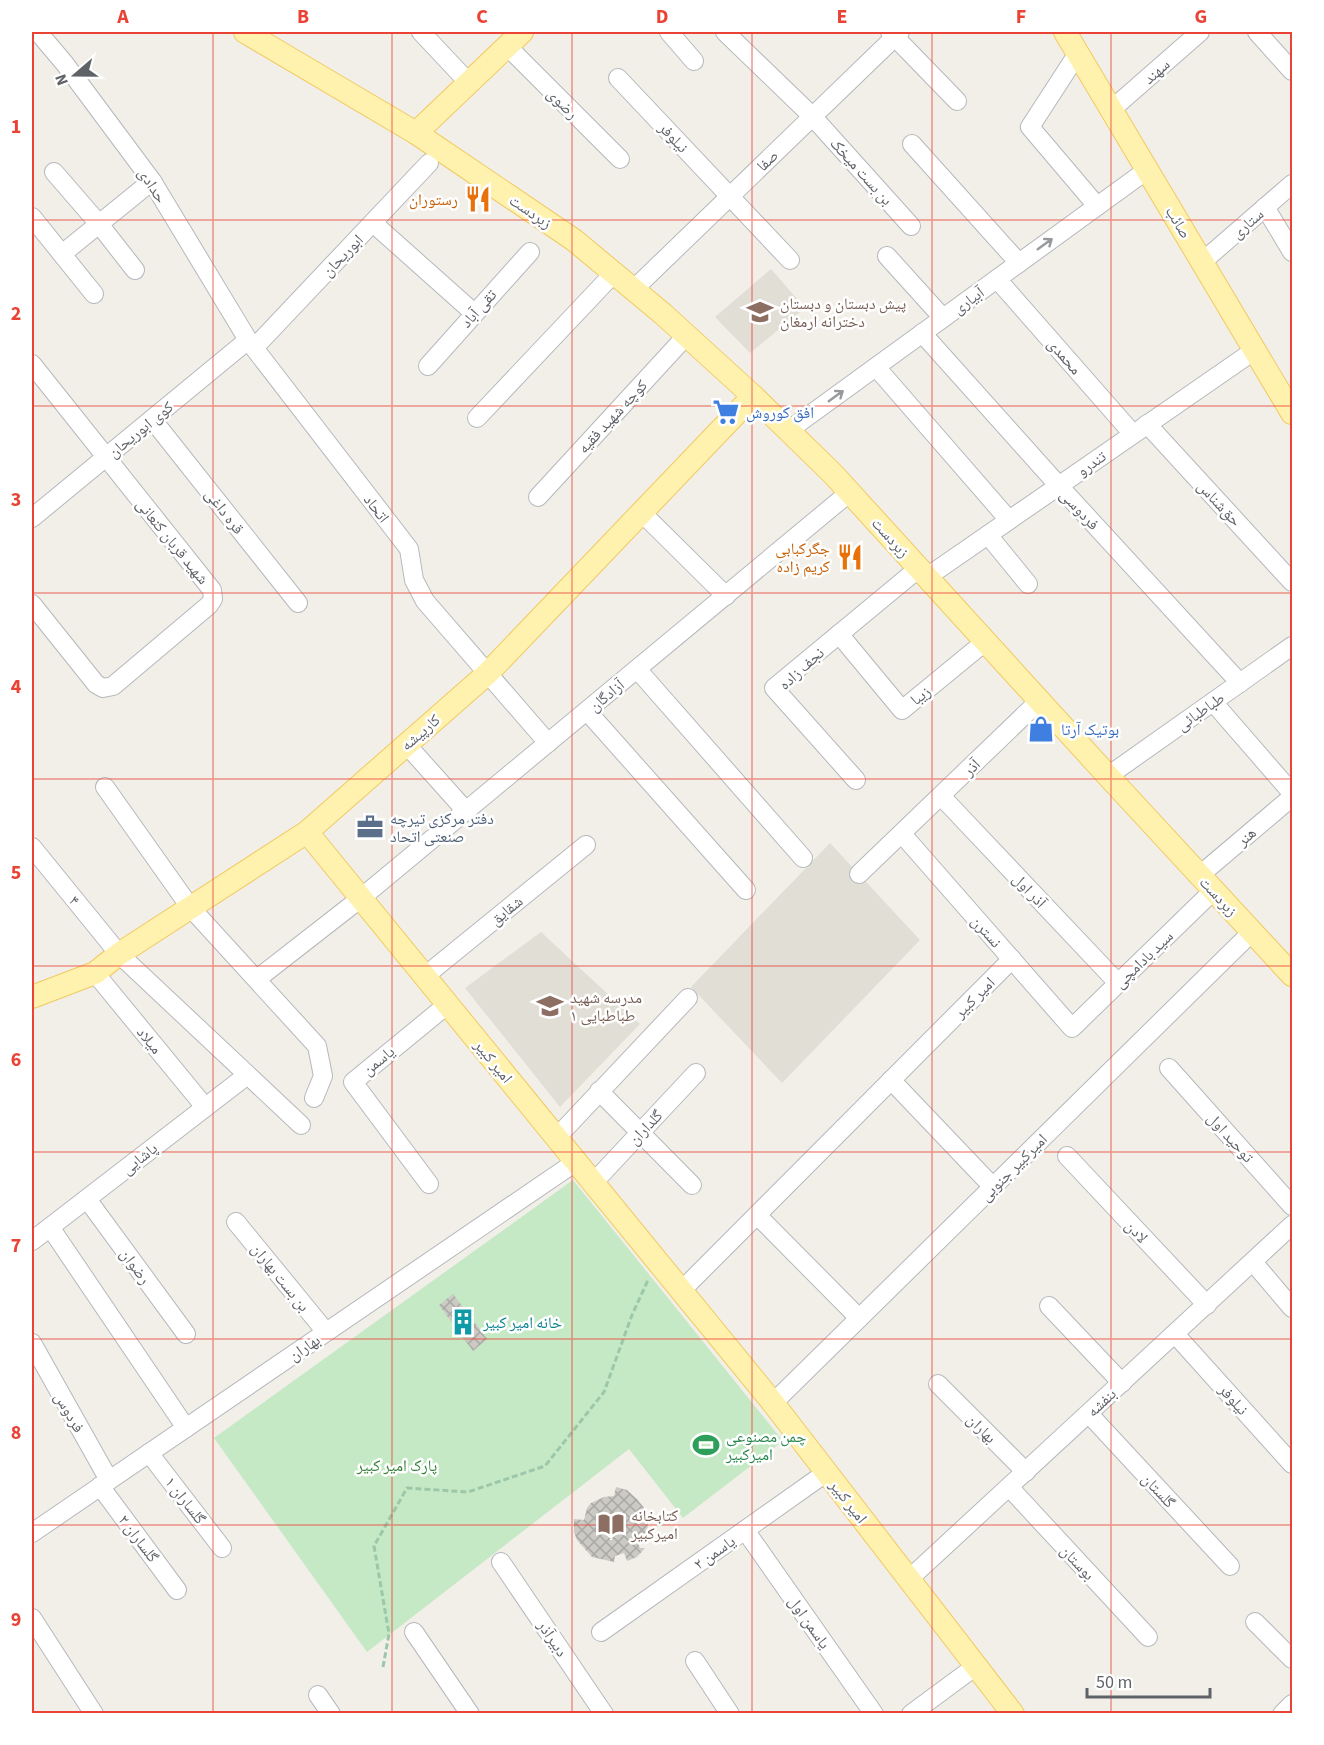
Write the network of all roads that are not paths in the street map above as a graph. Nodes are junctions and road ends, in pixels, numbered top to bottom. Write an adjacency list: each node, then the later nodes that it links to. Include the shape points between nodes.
1 (38, 32): 25 (street, حدادی)
2 (246, 32): 19 (main road)
3 (421, 32): 15 (street)
4 (669, 32): 12 (street)
5 (725, 32): 18 (street, بن بست میخک)
6 (1065, 32): 11 (main road, صائب)
7 (1200, 32): 17 (street, سهند)
8 (1257, 32): 13 (street)
9 (895, 33): 16 (street); 18 (street, صفا)
10 (514, 39): 15 (main road); 22 (street, رضوی)
11 (1078, 53): 17 (main road, صائب); 28 (street, via 1030,127)
12 (694, 61)
13 (1293, 71)
14 (618, 78): 27 (street, نیلوفر)
15 (468, 82): 19 (main road)
16 (957, 101)
17 (1111, 110): 23 (main road, صائب)
18 (812, 116): 27 (street, صفا); 33 (street, بن بست میخک)
19 (416, 133): 21 (main road, زبردست)
20 (912, 144): 40 (street)
21 (435, 157): 31 (street, ابوریحان); 42 (main road, زبردست, via 574,240)
22 (620, 159)
23 (1147, 170): 28 (street, آبیاری); 39 (main road, صائب)
24 (54, 172): 32 (street)
25 (152, 182): 32 (street); 50 (street, حدادی)
26 (1293, 184): 29 (street, ستاری)
27 (730, 196): 38 (street, نیلوفر); 44 (street, صفا)
28 (1097, 206): 40 (street, آبیاری, one-way to 28)
29 (1265, 207): 35 (street); 39 (street, ستاری)
30 (32, 217): 36 (street)
31 (373, 223): 46 (street); 50 (street, ابوریحان)
32 (99, 224): 36 (street); 41 (street)
33 (911, 226)
34 (530, 252): 46 (street, تقی آباد)
35 (1293, 252)
36 (62, 254): 45 (street)
37 (887, 256): 47 (street)
38 (790, 260)
39 (1202, 262): 51 (main road, صائب)
40 (1018, 263): 43 (street, آبیاری)
41 (135, 270)
42 (614, 273): 44 (main road, زبردست); 57 (street)
43 (997, 279): 47 (street, آبیاری); 59 (street, محمدی)
44 (633, 289): 49 (main road, زبردست)
45 (94, 294)
46 (474, 313): 53 (street, تقی آباد)
47 (943, 318): 48 (street, آبیاری)
48 (922, 333): 54 (street, آبیاری); 62 (street, فردوسی)
49 (687, 335): 55 (main road, زبردست); 64 (street, کوچه شهید فقیه)
50 (251, 344): 58 (street, کوی ابوریحان); 79 (street, اتحاد, via 409,549 414,580 425,601)
51 (1255, 350): 56 (main road, صائب); 59 (street, تندرو)
52 (32, 363): 61 (street)
53 (428, 366)
54 (876, 367): 60 (street, آبیاری, one-way to 54); 67 (street)
55 (753, 396): 60 (main road, زبردست); 65 (main road, کارپیشه)
56 (1293, 412)
57 (477, 418)
58 (152, 419): 61 (street, کوی ابوریحان); 73 (street, قره داغی)
59 (1140, 429): 62 (street, تندرو); 70 (street, حق‌شناس)
60 (789, 430): 63 (main road, زبردست)
61 (106, 457): 66 (street, کوی ابوریحان); 74 (street, شهید قربان کنعانی, via 212,590 213,599 113,686 104,688 96,684)
62 (1059, 486): 67 (street, تندرو); 80 (street, فردوسی)
63 (850, 492): 69 (main road, زبردست); 72 (street, آزادگان)
64 (538, 497)
65 (641, 512): 72 (street); 79 (main road, کارپیشه)
66 (32, 518)
67 (1009, 520): 68 (street, تندرو)
68 (988, 535): 69 (street, تندرو); 71 (street)
69 (923, 573): 75 (street, نجف زاده); 76 (main road, زبردست)
70 (1293, 582)
71 (1028, 584)
72 (726, 596): 78 (street, آزادگان)
73 (298, 603)
74 (32, 604)
75 (839, 634): 76 (street, زیبا, via 902,710); 87 (street, نجف زاده, via 774,688)
76 (986, 641): 81 (main road, زبردست)
77 (1291, 650): 80 (street, طباطبائی)
78 (637, 669): 83 (street, آزادگان); 96 (street)
79 (488, 673): 84 (street, اتحاد); 85 (main road, کارپیشه)
80 (1240, 682): 82 (street, طباطبائی)
81 (1039, 700): 86 (main road, زبردست); 90 (street, آذر)
82 (1212, 702): 86 (street, طباطبائی); 89 (street)
83 (587, 711): 84 (street, آزادگان); 99 (street)
84 (548, 743): 91 (street, آزادگان)
85 (406, 744): 91 (street); 92 (main road, کارپیشه)
86 (1108, 776): 98 (main road, زبردست)
87 (856, 780)
88 (105, 787): 101 (street)
89 (1293, 795): 98 (street, هنر)
90 (941, 796): 93 (street, آذر); 109 (street, آذر اول)
91 (466, 811): 100 (street, آزادگان)
92 (307, 832): 100 (main road, امیر کبیر); 101 (main road, کارپیشه)
93 (902, 834): 97 (street, آذر); 104 (street, نسترن)
94 (586, 845): 107 (street, شقایق)
95 (32, 847): 103 (street, ۴)
96 (803, 858)
97 (859, 874)
98 (1207, 883): 102 (main road, زبردست); 109 (street, سید بادامچی)
99 (746, 890)
100 (361, 898): 107 (main road, امیر کبیر); 108 (street, آزادگان)
101 (190, 907): 103 (main road, کارپیشه); 108 (street)
102 (1252, 932): 106 (main road, زبردست); 129 (street, امیرکبیر جنوبی)
103 (119, 954): 105 (main road, کارپیشه); 116 (street, ۴)
104 (1012, 959): 113 (street, نسترن); 117 (street, امیر کبیر)
105 (94, 972): 110 (main road, کارپیشه); 120 (street, میلاد)
106 (1293, 975)
107 (425, 976): 112 (main road, امیر کبیر)
108 (257, 979): 119 (street, via 317,1046 323,1076)
109 (1118, 983): 113 (street, سید بادامچی)
110 (32, 997)
111 (688, 998): 118 (street)
112 (448, 1004): 123 (main road, امیر کبیر); 127 (street, یاسمن, via 353,1082)
113 (1072, 1028)
114 (1168, 1068): 130 (street, توحید اول)
115 (696, 1073): 122 (street, گلداران)
116 (246, 1076): 120 (street, پاشایی); 121 (street, ۴)
117 (891, 1080): 129 (street); 132 (street, امیر کبیر)
118 (599, 1092): 122 (street); 123 (street)
119 (314, 1098)
120 (205, 1107): 131 (street, پاشایی)
121 (301, 1125)
122 (640, 1132): 126 (street, گلداران); 128 (street)
123 (557, 1137): 125 (main road, امیر کبیر)
124 (1067, 1156): 139 (street, لادن)
125 (577, 1161): 126 (main road, امیر کبیر); 143 (street, بهاران)
126 (594, 1182): 138 (main road, امیر کبیر)
127 (429, 1184)
128 (692, 1185)
129 (993, 1187): 142 (street, امیرکبیر جنوبی)
130 (1290, 1196)
131 (87, 1199): 135 (street, پاشایی); 144 (street, رضوان)
132 (757, 1215): 138 (street, امیر کبیر); 142 (street)
133 (236, 1222): 143 (street, بن بست بهاران)
134 (1293, 1225): 137 (street, بنفشه)
135 (50, 1227): 136 (street, پاشایی); 151 (street)
136 (32, 1241)
137 (1253, 1262): 139 (street, بنفشه); 141 (street)
138 (682, 1290): 149 (main road, امیر کبیر)
139 (1207, 1305): 145 (street, بنفشه)
140 (1049, 1306): 147 (street)
141 (1293, 1308)
142 (859, 1318): 149 (street, امیرکبیر جنوبی)
143 (326, 1332): 151 (street, بهاران)
144 (186, 1334)
145 (1175, 1334): 147 (street, بنفشه); 153 (street, نیلوفر)
146 (32, 1343): 156 (street, فردوس)
147 (1122, 1383): 150 (street, بنفشه)
148 (938, 1384): 155 (street, بهاران)
149 (773, 1403): 154 (main road, امیر کبیر)
150 (1089, 1413): 155 (street, بنفشه); 162 (street, گلستان)
151 (186, 1428): 152 (street, بهاران)
152 (149, 1453): 156 (street, بهاران); 160 (street, گلساران ۱)
153 (1293, 1464)
154 (827, 1472): 159 (street, یاسمن ۲); 163 (main road, امیر کبیر)
155 (1026, 1472): 157 (street, بنفشه)
156 (105, 1483): 158 (street, بهاران); 164 (street, گلساران ۲)
157 (1009, 1487): 163 (street, بنفشه); 169 (street, بوستان)
158 (35, 1524)
159 (745, 1530): 168 (street, یاسمن ۲); 180 (street, یاسمن اول)
160 (222, 1548)
161 (501, 1562): 178 (street, دبیرآذر)
162 (1230, 1566)
163 (909, 1580): 172 (main road, امیر کبیر)
164 (177, 1590)
165 (32, 1618): 175 (street)
166 (1255, 1622): 170 (street)
167 (414, 1632): 177 (street)
168 (601, 1632)
169 (1148, 1637)
170 (1293, 1659)
171 (694, 1660): 179 (street)
172 (976, 1666): 181 (street); 182 (main road, امیر کبیر)
173 (318, 1695): 176 (street)
174 (1293, 1704): 183 (street)
175 (94, 1713)
176 (331, 1713)
177 (470, 1713)
178 (604, 1713)
179 (730, 1713)
180 (874, 1713)
181 (911, 1713)
182 (1013, 1713)
183 (1282, 1713)

